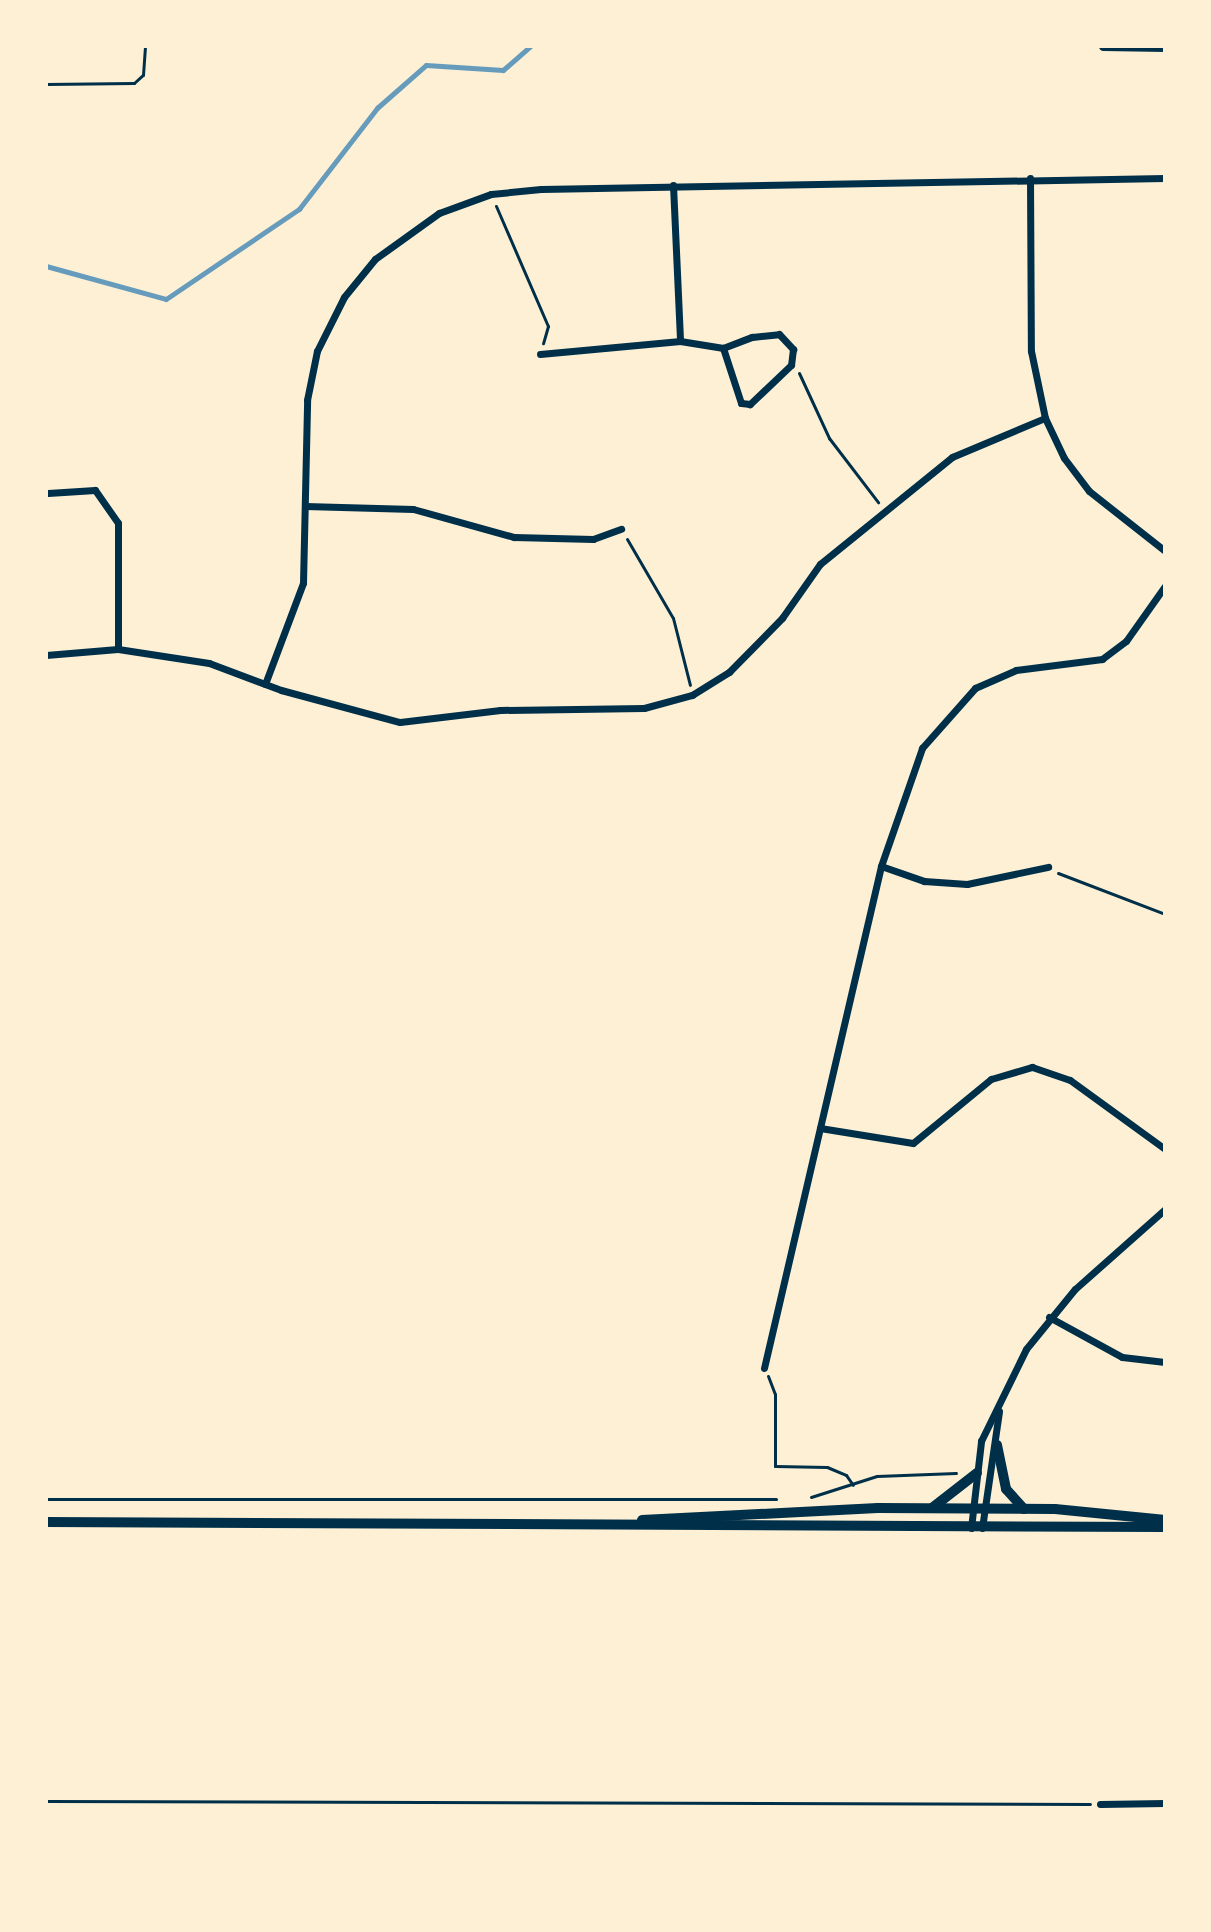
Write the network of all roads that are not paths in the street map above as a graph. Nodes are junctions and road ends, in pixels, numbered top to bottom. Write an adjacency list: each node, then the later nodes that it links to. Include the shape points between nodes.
1 (1103, 46): 2 (street)
2 (1165, 47)
3 (1030, 178): 4 (street); 5 (street); 9 (street, via 1031,351)
4 (1165, 178)
5 (673, 185): 6 (street); 11 (street, via 491,194 439,213 375,259 344,297 317,351 307,400)
6 (680, 341): 7 (street); 8 (street)
7 (723, 348): 7 (street, via 779,334 793,349 791,365 750,404 741,403)
8 (540, 354)
9 (1045, 418): 13 (street, via 1064,458 1089,491); 17 (street, via 952,457 820,564 782,618 729,672 692,695 644,708 500,710 400,722)
10 (48, 493): 15 (street, via 95,490 118,523)
11 (305, 506): 12 (street, via 413,509 514,537 593,539); 17 (street, via 303,583)
12 (621, 529)
13 (1165, 551)
14 (1165, 586): 18 (street, via 1126,641 1102,659 1016,670 975,688 922,748)
15 (118, 649): 16 (street); 17 (street, via 209,663)
16 (46, 655)
17 (265, 684)
18 (881, 866): 19 (street, via 924,881 967,884); 20 (street)
19 (1048, 867)
20 (820, 1128): 21 (street, via 878,1142 913,1143 991,1079 1032,1067 1070,1080); 25 (street)
21 (1165, 1149)
22 (1165, 1209): 23 (street)
23 (1049, 1317): 24 (street, via 1122,1357); 26 (street, via 1016,1367)
24 (1165, 1362)
25 (764, 1368)
26 (999, 1409): 27 (street); 28 (street, via 981,1441)
27 (997, 1445): 30 (street); 31 (main road, via 1003,1481)
28 (977, 1473): 29 (main road); 30 (street)
29 (931, 1508): 30 (main road); 34 (main road, via 799,1508)
30 (978, 1509): 31 (main road); 36 (street)
31 (1024, 1509): 32 (main road)
32 (1165, 1520)
33 (46, 1522): 34 (main road)
34 (620, 1523): 36 (main road)
35 (1165, 1527): 36 (main road)
36 (977, 1528)
37 (1165, 1803): 38 (street)
38 (1100, 1804)

